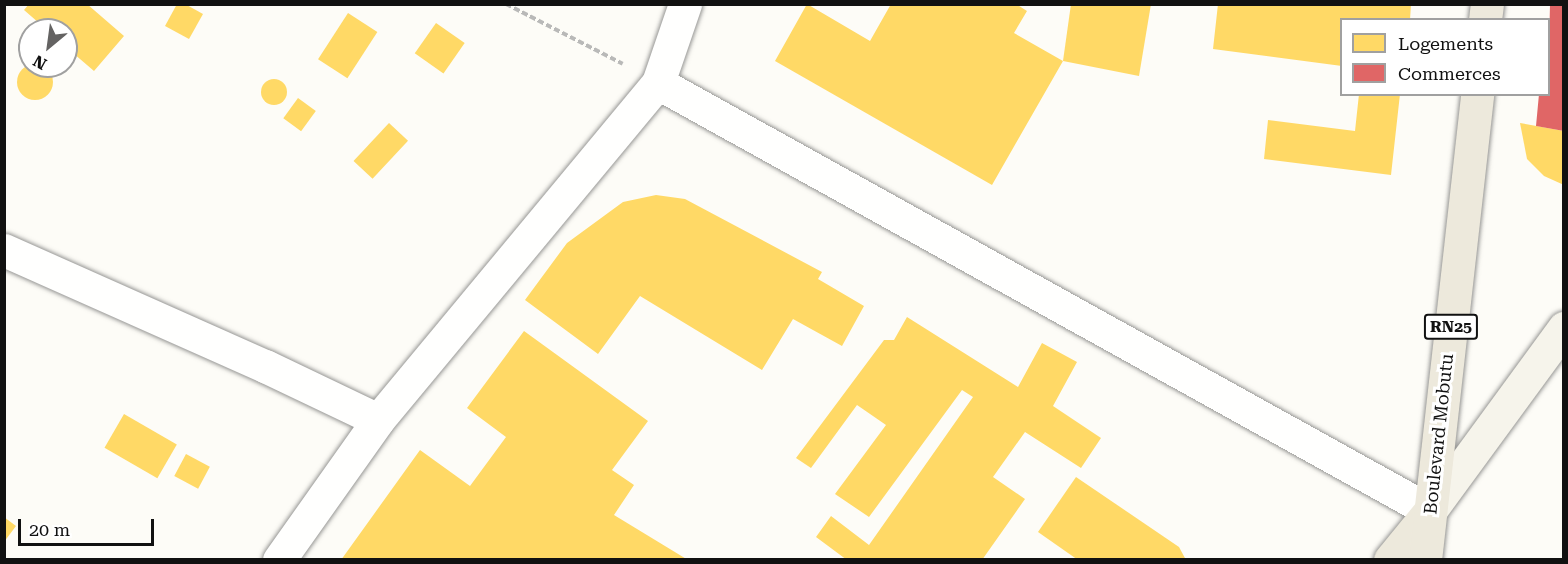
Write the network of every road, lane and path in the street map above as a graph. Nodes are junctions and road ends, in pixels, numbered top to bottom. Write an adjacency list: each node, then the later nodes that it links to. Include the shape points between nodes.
1 (506, 4): 3 (path)
2 (685, 4): 3 (street)
3 (658, 83): 7 (street); 8 (street)
4 (1477, 96): 8 (main road, Boulevard Mobutu / RN25)
5 (4, 250): 7 (street)
6 (1563, 328): 8 (street)
7 (378, 420): 9 (street)
8 (1430, 511): 10 (main road); 11 (main road, Boulevard Mobutu / RN25)
9 (279, 560)
10 (1390, 560)
11 (1425, 560)

